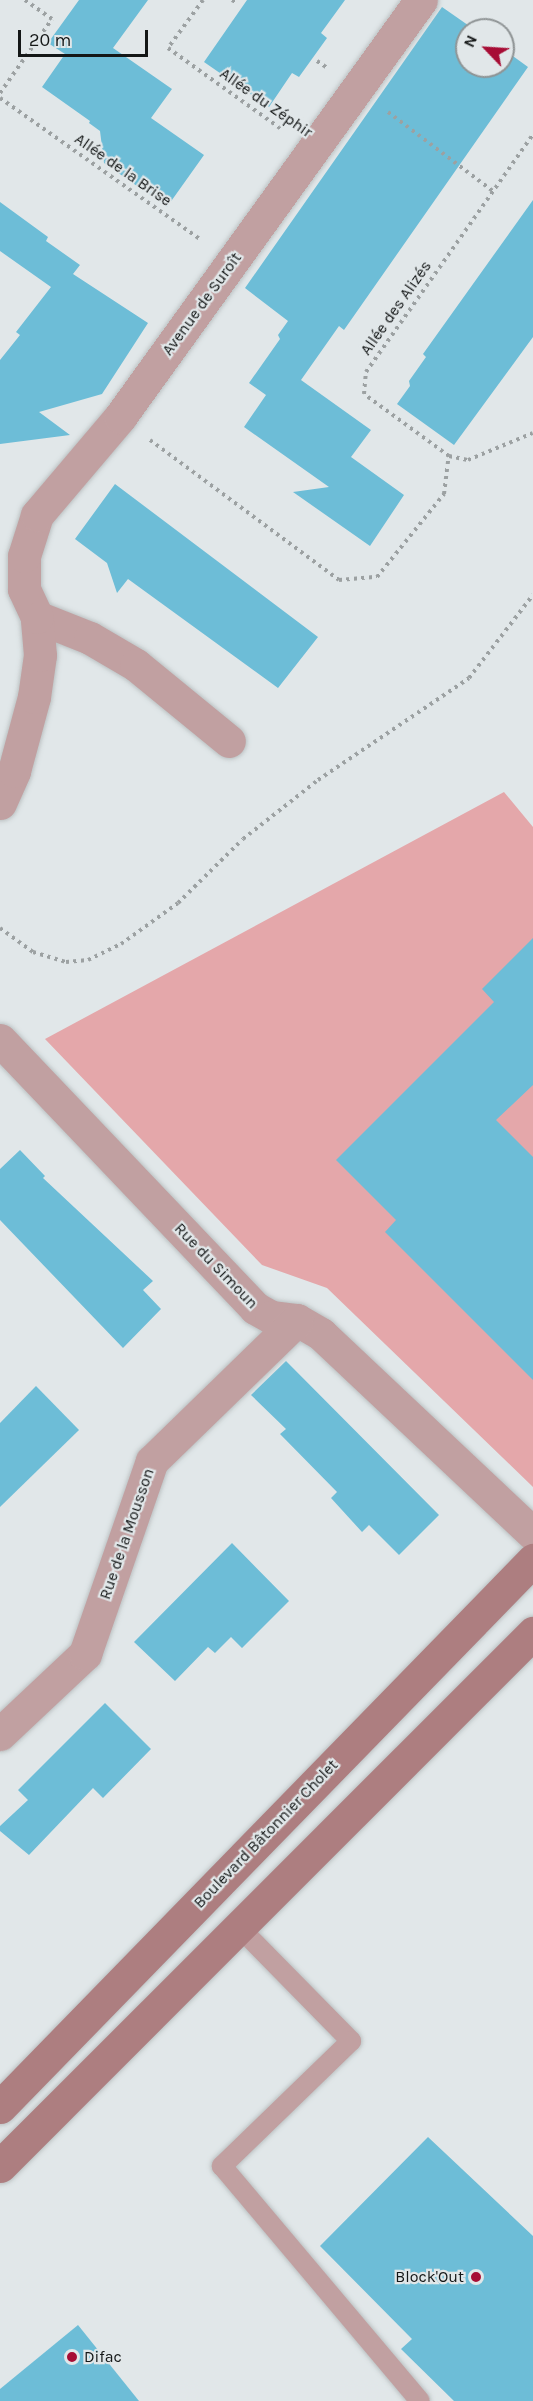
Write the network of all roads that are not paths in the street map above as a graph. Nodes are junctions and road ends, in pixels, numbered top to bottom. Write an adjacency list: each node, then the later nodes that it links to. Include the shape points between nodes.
1 (421, 0): 2 (street, Avenue de Suroît, via 120,417 37,515 24,556 24,589)
2 (37, 617): 3 (street, via 90,638 136,665); 4 (street, Avenue de Suroît, via 40,655 34,697 14,771)
3 (229, 741)
4 (0, 803)
5 (0, 1040): 6 (street, Rue du Simoun, via 255,1308 272,1317)
6 (297, 1320): 7 (street, Rue du Simoun, via 321,1334); 10 (street, Rue de la Mousson, via 152,1461 85,1654)
7 (533, 1534)
8 (533, 1560): 12 (street, Boulevard Bâtonnier Cholet)
9 (533, 1633): 11 (street)
10 (0, 1734)
11 (239, 1928): 13 (street); 14 (lane, via 351,2041 222,2166)
12 (0, 2107)
13 (0, 2166)
14 (420, 2401)

